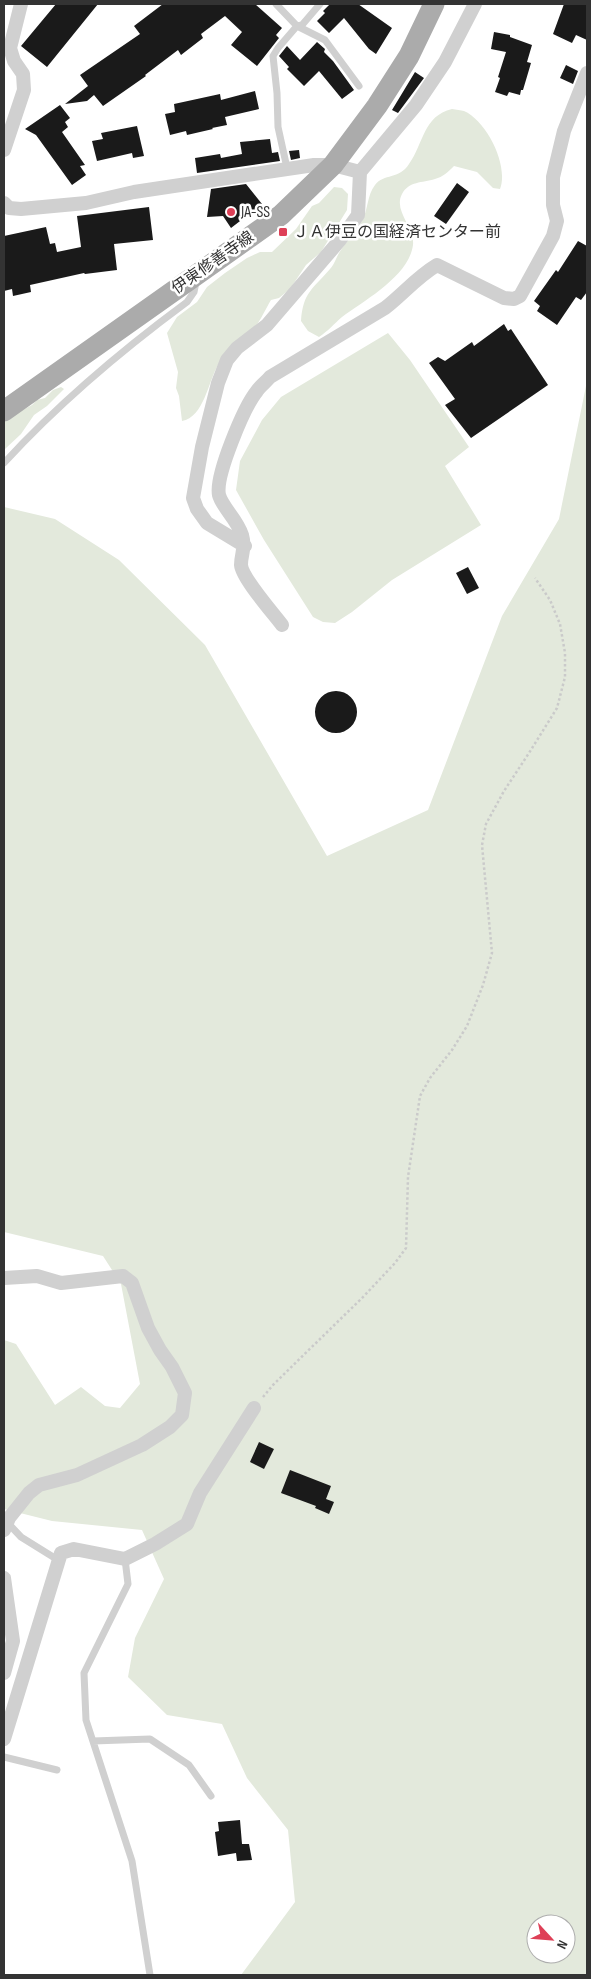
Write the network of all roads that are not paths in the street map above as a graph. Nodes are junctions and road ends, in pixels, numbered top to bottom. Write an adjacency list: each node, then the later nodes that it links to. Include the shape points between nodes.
1 (21, 4): 9 (street, via 10,48 23,74 24,90)
2 (276, 4): 6 (lane)
3 (320, 4): 6 (lane, via 302,25)
4 (434, 4): 10 (main road, 伊東修善寺線, via 409,56)
5 (475, 4): 12 (street, via 445,62 416,105)
6 (297, 26): 8 (lane, via 325,40); 11 (lane, via 273,56 278,127)
7 (587, 73): 17 (street, via 564,131 554,177 553,205 557,221 554,236 520,296 504,298 437,266 420,276 385,308 270,377 256,391 228,450 219,483 220,496 236,519)
8 (359, 86)
9 (4, 150)
10 (333, 165): 11 (street); 12 (street); 14 (main road, 伊東修善寺線, via 281,215)
11 (287, 168): 13 (street, via 86,202 20,209 9,208)
12 (360, 172): 17 (street, via 358,215 267,325 237,348 227,360 218,383 193,498 207,523)
13 (4, 203)
14 (197, 274): 15 (main road, 伊東修善寺線); 16 (lane, via 194,292 187,302 106,366)
15 (4, 411)
16 (4, 463)
17 (245, 546): 18 (street, via 241,565 247,578)
18 (282, 625)
19 (4, 1278): 21 (street, via 37,1276 61,1283 123,1276 132,1284 148,1328 185,1392 182,1415 170,1427 142,1445 77,1474 39,1485)
20 (254, 1408): 22 (street, via 200,1493 186,1524)
21 (5, 1523): 23 (lane)
22 (125, 1559): 23 (street, via 74,1549 61,1553); 27 (lane, via 128,1584 84,1672 86,1720)
23 (58, 1560): 26 (street)
24 (4, 1578): 25 (street, via 13,1641)
25 (4, 1673)
26 (4, 1739)
27 (93, 1741): 30 (lane, via 150,1739 189,1765); 31 (lane, via 132,1862)
28 (4, 1757): 29 (lane)
29 (57, 1770)
30 (211, 1796)
31 (150, 1975)

